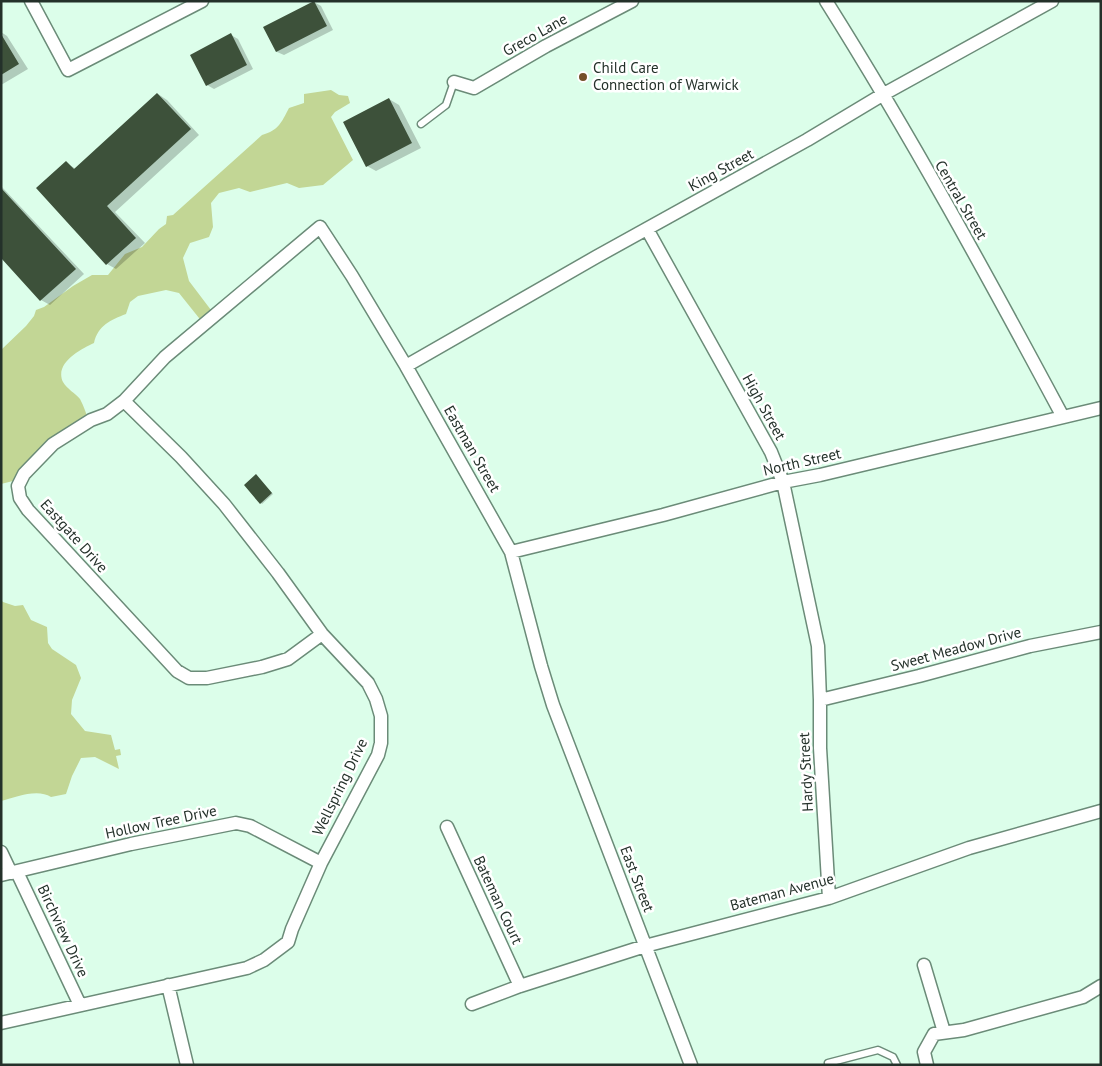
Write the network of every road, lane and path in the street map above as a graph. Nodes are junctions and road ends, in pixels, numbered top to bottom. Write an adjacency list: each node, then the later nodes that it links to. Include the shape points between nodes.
1 (31, 1): 2 (street, via 68,70)
2 (202, 1)
3 (632, 1): 6 (street, Greco Lane, via 474,88)
4 (826, 1): 7 (street, Central Street)
5 (1052, 1): 7 (street, King Street)
6 (454, 82): 8 (lane, via 446,106)
7 (882, 95): 10 (street, King Street); 14 (street, Central Street)
8 (421, 124)
9 (320, 227): 11 (street, Eastman Street); 12 (street, Eastgate Drive, via 165,357)
10 (647, 229): 11 (street, King Street); 15 (street, High Street, via 771,452)
11 (406, 366): 16 (street, Eastman Street)
12 (124, 401): 18 (street, Wellspring Drive, via 224,504); 18 (street, Eastgate Drive, via 53,444 24,474 18,486 20,498 28,510 177,670 189,678 206,678 288,659)
13 (1101, 408): 14 (street, North Street)
14 (1063, 417): 15 (street, North Street)
15 (783, 482): 16 (street, North Street); 19 (street, High Street)
16 (511, 552): 21 (street, Eastman Street)
17 (1101, 632): 20 (street, Sweet Meadow Drive, via 1030,646)
18 (322, 634): 25 (street, Wellspring Drive, via 368,683 376,699 382,730 378,755)
19 (818, 646): 20 (street, Hardy Street)
20 (820, 700): 27 (street, Hardy Street)
21 (554, 705): 28 (street, East Street)
22 (1101, 811): 27 (street, Bateman Avenue, via 969,848)
23 (447, 827): 31 (street, Bateman Court)
24 (1, 852): 26 (street, Birchview Drive)
25 (321, 863): 26 (street, Hollow Tree Drive, via 250,826 236,823); 30 (street, Wellspring Drive, via 288,942 247,968)
26 (10, 873): 34 (street, Birchview Drive)
27 (828, 898): 28 (street, Bateman Avenue)
28 (645, 946): 31 (street, Bateman Avenue); 38 (street, East Street)
29 (924, 965): 36 (street)
30 (168, 985): 34 (street, Wellspring Drive); 37 (street)
31 (520, 986): 33 (street, Bateman Avenue)
32 (1101, 986): 36 (street, via 1083,997 964,1030)
33 (472, 1004)
34 (80, 1005): 35 (street, Wellspring Drive)
35 (1, 1023)
36 (944, 1032): 41 (street, via 934,1034 924,1052)
37 (187, 1065)
38 (691, 1065)
39 (829, 1065): 40 (lane, via 828,1062 878,1050 893,1057)
40 (896, 1065)
41 (927, 1065)

